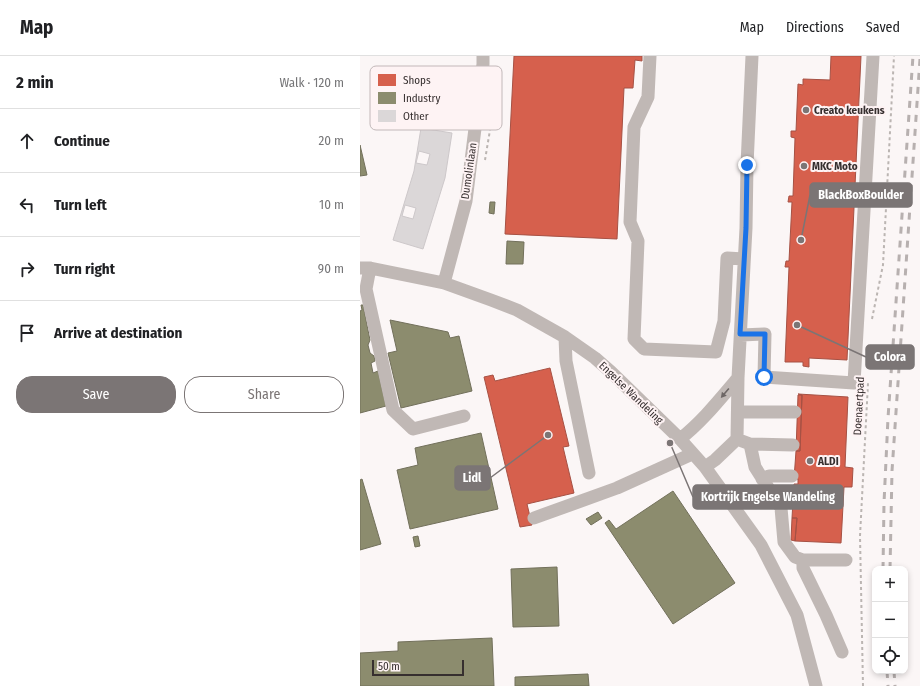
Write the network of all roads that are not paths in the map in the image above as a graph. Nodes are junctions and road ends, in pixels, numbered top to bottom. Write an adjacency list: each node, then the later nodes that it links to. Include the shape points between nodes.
1 (483, 56): 5 (street, Dumolinlaan)
2 (650, 56): 7 (street, via 648,97 634,127 630,222 638,240 634,339 644,349 716,352 724,321 727,258)
3 (752, 56): 7 (street)
4 (873, 56): 10 (street, via 854,383 764,377 765,334)
5 (482, 66)
6 (475, 130): 9 (street, Dumolinlaan, via 466,201)
7 (744, 259): 10 (street)
8 (365, 268): 9 (street, Engelse Wandeling); 15 (street, via 366,289 393,410 413,429)
9 (444, 283): 11 (street, Engelse Wandeling, via 517,310)
10 (740, 334): 12 (street)
11 (565, 337): 16 (street, Engelse Wandeling, via 611,372); 22 (street, via 566,361)
12 (738, 378): 13 (street); 16 (street, one-way to 16, via 713,408)
13 (738, 412): 14 (street); 17 (street)
14 (795, 412)
15 (464, 416)
16 (680, 439): 20 (street, Engelse Wandeling)
17 (737, 439): 18 (street); 21 (street)
18 (750, 444): 19 (street); 24 (street, via 755,467)
19 (793, 445)
20 (692, 454): 21 (street, Engelse Wandeling); 25 (street, via 617,488)
21 (705, 467): 29 (street, Engelse Wandeling, via 761,545 797,615)
22 (588, 473)
23 (792, 476): 24 (street, via 769,476)
24 (762, 479): 26 (street, via 781,508 784,542 795,556)
25 (534, 518)
26 (803, 560): 27 (street); 28 (street, via 803,568)
27 (846, 560)
28 (842, 652)
29 (816, 686)

